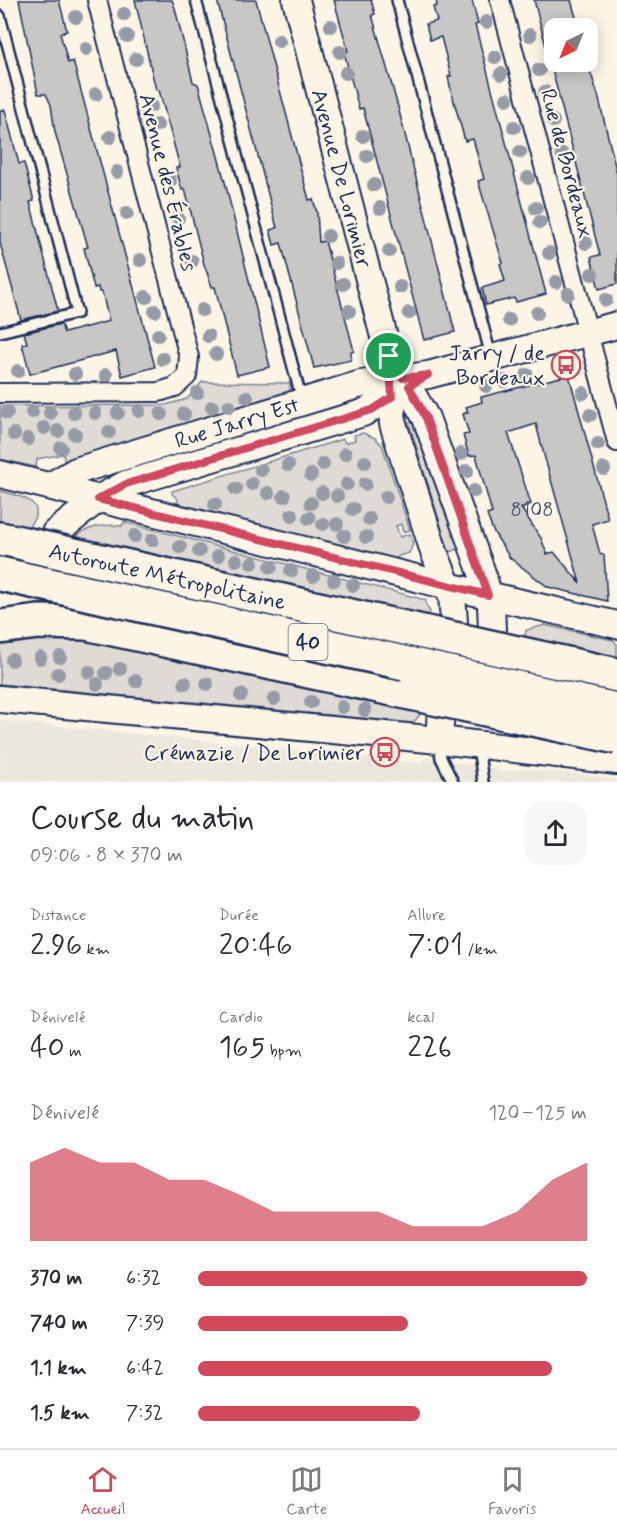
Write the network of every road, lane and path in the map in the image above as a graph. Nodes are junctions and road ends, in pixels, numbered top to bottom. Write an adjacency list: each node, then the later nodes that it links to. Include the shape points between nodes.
1 (97, 0): 12 (street, Avenue des Érables, via 189,357 187,376 175,387 159,392)
2 (196, 0): 13 (lane)
3 (296, 0): 11 (main road, Avenue De Lorimier)
4 (397, 0): 10 (lane)
5 (500, 0): 9 (street, Rue de Bordeaux)
6 (0, 16): 8 (lane, via 77,313)
7 (617, 325): 9 (main road, Rue Jarry Est)
8 (0, 332)
9 (588, 333): 10 (main road, Rue Jarry Est); 14 (street, Rue de Bordeaux)
10 (492, 358): 11 (main road, Rue Jarry Est)
11 (402, 379): 13 (main road, Rue Jarry Est, via 360,384); 17 (main road, Rue Jarry Est, via 372,410 126,484); 21 (main road, Avenue De Lorimier, via 393,424); 22 (main road, Avenue De Lorimier, via 426,418)
12 (0, 393)
13 (302, 401): 16 (main road, Rue Jarry Est, via 76,471)
14 (617, 442)
15 (0, 474): 16 (main road)
16 (50, 486): 17 (main road)
17 (98, 499): 18 (main road, Rue Jarry Est); 21 (main road)
18 (55, 533)
19 (0, 539): 27 (highway, Autoroute Métropolitaine / 40, bridge)
20 (0, 574): 30 (highway, Autoroute Métropolitaine / 40, bridge)
21 (448, 586): 22 (main road); 23 (main road, Avenue De Lorimier)
22 (488, 595): 24 (main road); 26 (main road, Avenue De Lorimier)
23 (454, 621)
24 (617, 625)
25 (0, 627): 32 (highway, bridge, via 38,622 86,623)
26 (492, 630)
27 (617, 675)
28 (0, 699): 33 (main road)
29 (441, 710): 33 (main road)
30 (617, 710)
31 (474, 717): 34 (main road)
32 (617, 737)
33 (439, 740): 34 (main road); 36 (lane, via 441,758)
34 (477, 744): 35 (main road); 37 (lane)
35 (617, 761)
36 (453, 782)
37 (483, 782)

